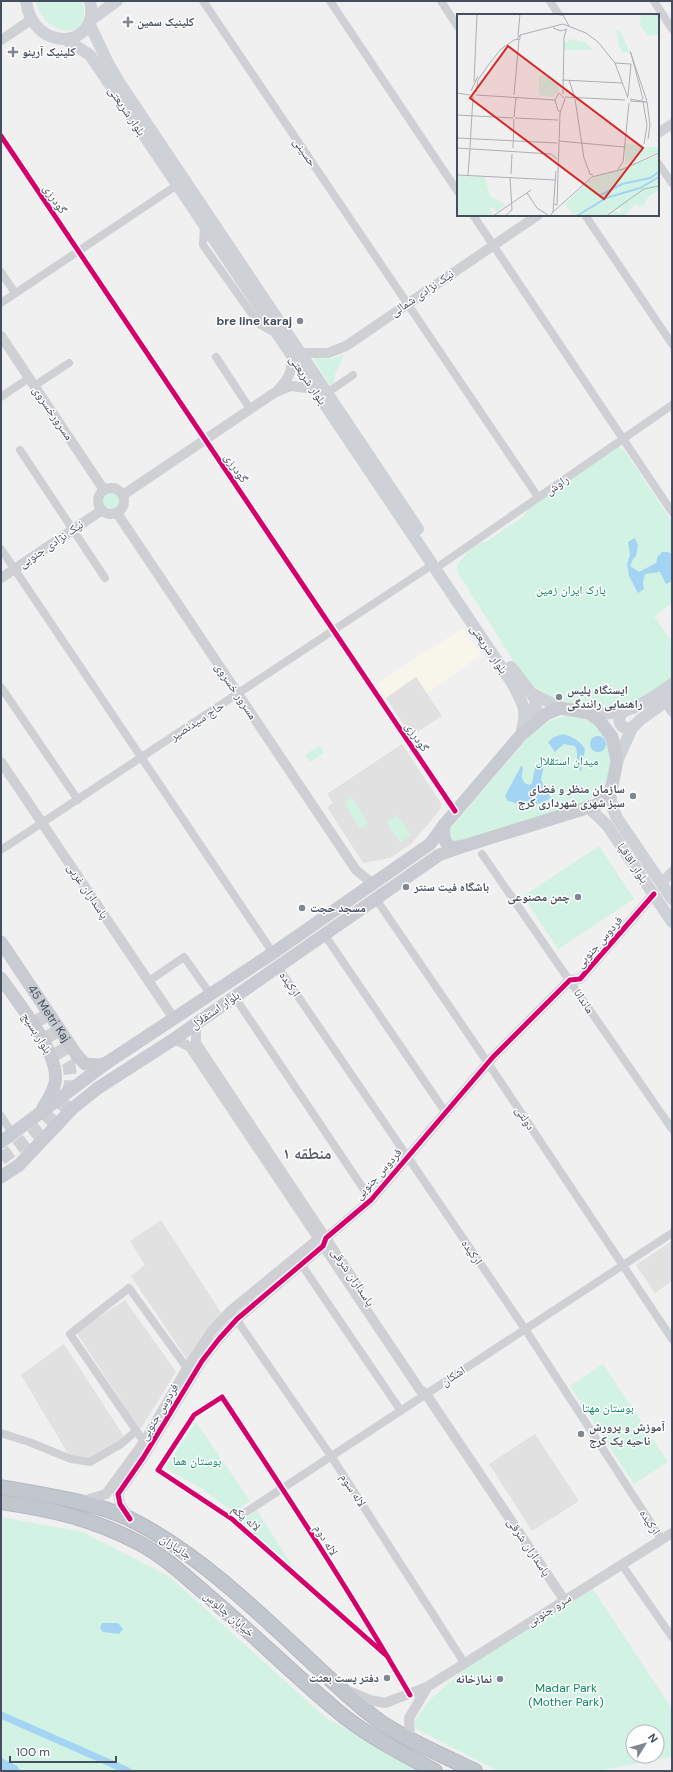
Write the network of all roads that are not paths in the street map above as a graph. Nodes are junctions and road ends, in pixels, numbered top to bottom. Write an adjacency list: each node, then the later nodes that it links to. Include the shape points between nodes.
1 (26, 1): 10 (main road)
2 (90, 1): 11 (main road, بلوار شریعتی)
3 (116, 1): 11 (main road)
4 (203, 1): 33 (street, حسینی)
5 (330, 1): 24 (street)
6 (441, 1): 12 (street)
7 (550, 1): 9 (street)
8 (654, 1): 13 (street)
9 (558, 14)
10 (32, 19): 14 (main road, بلوار شریعتی, via 50,37); 15 (street)
11 (90, 21): 14 (main road, via 78,34); 16 (main road, بلوار شریعتی)
12 (457, 25)
13 (672, 29)
14 (65, 39): 17 (main road, بلوار شریعتی)
15 (1, 40)
16 (99, 46): 17 (main road, via 93,44 88,47); 36 (main road, بلوار شریعتی, via 119,82)
17 (90, 55): 23 (main road, بلوار شریعتی)
18 (672, 124): 19 (street)
19 (659, 132)
20 (1, 136): 29 (street, گودرزی)
21 (659, 164): 22 (street)
22 (672, 184)
23 (177, 185): 29 (street); 36 (main road, بلوار شریعتی, via 278,335)
24 (457, 191)
25 (474, 216): 28 (street)
26 (536, 216): 28 (street, نیک نژادی شمالی)
27 (586, 216): 35 (street)
28 (493, 245): 33 (street, نیک نژادی شمالی); 47 (street)
29 (78, 251): 31 (street); 48 (street, گودرزی)
30 (1, 272): 31 (street)
31 (15, 294): 32 (street)
32 (1, 303)
33 (407, 303): 36 (street, نیک نژادی شمالی, via 338,350 328,353); 52 (street, حسینی)
34 (1, 336): 40 (street, مسرورخسروی)
35 (672, 344)
36 (296, 354): 41 (main road, بلوار شریعتی); 42 (street, via 284,384); 43 (main road, بلوار شریعتی)
37 (216, 357): 46 (street)
38 (69, 363): 40 (street)
39 (353, 375): 43 (street)
40 (32, 382): 44 (street); 50 (street, مسرورخسروی)
41 (314, 389): 42 (street, via 291,386); 58 (main road, بلوار شریعتی)
42 (274, 393): 46 (street)
43 (328, 393): 58 (main road, بلوار شریعتی)
44 (1, 397)
45 (672, 405): 47 (street, راوش)
46 (250, 409): 48 (street)
47 (623, 439): 52 (street, راوش); 54 (street)
48 (205, 440): 51 (street); 62 (street, گودرزی)
49 (20, 450): 56 (street)
50 (104, 490): 51 (street, via 115,489); 53 (street, via 98,500)
51 (122, 495): 55 (street, via 124,504)
52 (538, 497): 58 (street, راوش)
53 (102, 510): 55 (street, via 109,514); 56 (street, نیک نژادی جنوبی)
54 (672, 512)
55 (117, 513): 66 (street, مسرور خسروی)
56 (74, 529): 59 (street, نیک نژادی جنوبی); 61 (street)
57 (1, 549): 59 (street)
58 (437, 564): 62 (street, حاج سیدنصیر); 65 (main road, بلوار شریعتی); 69 (main road, بلوار شریعتی, via 512,683)
59 (14, 569): 60 (street, نیک نژادی جنوبی); 75 (street)
60 (1, 578)
61 (105, 578)
62 (333, 630): 66 (street, حاج سیدنصیر); 81 (street, گودرزی)
63 (672, 684): 70 (main road, via 645,703)
64 (1, 688): 79 (street)
65 (531, 693): 68 (main road, بلوار شریعتی); 69 (main road, via 536,708 530,712)
66 (238, 694): 75 (street, حاج سیدنصیر); 87 (street, مسرور خسروی)
67 (668, 700): 72 (street); 73 (main road)
68 (561, 708): 71 (main road); 74 (main road, via 546,714)
69 (525, 710): 74 (main road)
70 (624, 711): 71 (main road, via 608,714); 73 (main road, via 620,715 621,726 626,729)
71 (589, 712): 76 (main road, via 600,721 612,738)
72 (672, 713)
73 (632, 728): 76 (main road)
74 (521, 735): 81 (main road)
75 (142, 758): 79 (street, حاج سیدنصیر); 98 (street)
76 (617, 761): 78 (main road)
77 (1, 762): 82 (street, پاسداران غربی)
78 (610, 792): 80 (main road, via 599,803); 90 (main road, بلوار اقاقیا, via 617,818)
79 (78, 800): 82 (street, حاج سیدنصیر)
80 (589, 808): 84 (main road); 92 (main road, بلوار اقاقیا, via 607,825)
81 (455, 811): 83 (main road)
82 (42, 823): 85 (street, حاج سیدنصیر); 103 (street, پاسداران غربی)
83 (444, 825): 84 (main road, via 447,845 453,848); 89 (main road, بلوار استقلال, via 430,844)
84 (464, 846): 93 (main road, بلوار استقلال, via 439,855)
85 (1, 850)
86 (482, 854): 102 (street, ماندانا)
87 (356, 870): 89 (street); 91 (street)
88 (672, 872): 90 (street)
89 (373, 884): 91 (main road, بلوار استقلال)
90 (661, 884): 94 (main road, بلوار اقاقیا)
91 (360, 893): 98 (main road, بلوار استقلال)
92 (654, 894): 95 (main road, بلوار اقاقیا); 102 (street, فردوس جنوبی, via 580,980)
93 (376, 898): 96 (main road, بلوار استقلال); 112 (street, دولتی)
94 (672, 899)
95 (672, 922)
96 (324, 934): 100 (main road, بلوار استقلال); 113 (street)
97 (1, 942): 106 (main road, 45 Metri Kaj)
98 (273, 953): 104 (main road, بلوار استقلال)
99 (1, 958): 106 (main road)
100 (278, 967): 105 (main road, بلوار استقلال); 119 (street, ارکیده)
101 (1, 978): 106 (main road, بلوار بسیج)
102 (570, 980): 112 (street, فردوس جنوبی); 116 (street, ماندانا)
103 (149, 981): 104 (street, via 184,957); 107 (street, پاسداران غربی)
104 (210, 995): 107 (main road, بلوار استقلال)
105 (234, 996): 108 (main road, بلوار استقلال); 121 (street)
106 (36, 1012): 111 (main road, 45 Metri Kaj, via 85,1064 98,1065); 114 (main road, بلوار بسیج, via 55,1071 55,1083)
107 (174, 1019): 111 (main road, بلوار استقلال)
108 (200, 1019): 109 (main road, بلوار استقلال); 110 (street)
109 (171, 1041): 110 (street); 120 (main road, بلوار استقلال, via 93,1092 69,1112 19,1165)
110 (193, 1045): 123 (street, پاسداران شرقی)
111 (108, 1062): 114 (main road, بلوار استقلال)
112 (488, 1063): 113 (street, فردوس جنوبی); 125 (street, دولتی)
113 (446, 1113): 119 (street, فردوس جنوبی)
114 (40, 1114): 117 (main road, بلوار استقلال)
115 (1, 1116): 117 (street)
116 (672, 1129)
117 (12, 1134): 118 (main road, بلوار استقلال)
118 (1, 1142)
119 (408, 1157): 121 (street, فردوس جنوبی); 128 (street, ارکیده)
120 (1, 1177)
121 (371, 1200): 123 (street, فردوس جنوبی)
122 (672, 1233): 125 (street, اشکان)
123 (322, 1241): 124 (street, فردوس جنوبی); 131 (street, پاسداران شرقی, via 420,1390)
124 (300, 1261): 126 (street, فردوس جنوبی); 127 (street, فردوس جنوبی); 133 (street)
125 (622, 1265): 128 (street, اشکان); 129 (street, دولتی)
126 (230, 1311): 127 (street, لاله سوم); 130 (street, فردوس جنوبی, via 211,1332)
127 (237, 1319): 137 (street, لاله سوم); 142 (street, فردوس جنوبی, via 202,1361 118,1494 120,1504)
128 (525, 1329): 131 (street, اشکان); 145 (street, ارکیده)
129 (672, 1339)
130 (187, 1368): 134 (street, via 129,1288 70,1334); 136 (street, فردوس جنوبی)
131 (426, 1394): 133 (street, اشکان); 148 (street, پاسداران شرقی)
132 (222, 1397): 139 (street, لاله دوم); 143 (street, لاله یکم, via 194,1415 158,1470)
133 (401, 1411): 137 (street, اشکان)
134 (136, 1431): 135 (street, via 121,1444 90,1462 71,1460); 136 (street)
135 (1, 1433)
136 (144, 1442): 141 (street, فردوس جنوبی, via 106,1494)
137 (332, 1456): 139 (street, اشکان); 152 (street, لاله سوم)
138 (1, 1487): 141 (highway, جانبازان)
139 (282, 1488): 143 (street, اشکان); 151 (street, لاله دوم)
140 (1, 1502): 149 (highway, خیابان چالوس, via 57,1511 111,1529 141,1544 177,1569)
141 (77, 1502): 142 (highway, جانبازان)
142 (130, 1519): 147 (highway, جانبازان, via 188,1555)
143 (234, 1520): 151 (street, لاله یکم)
144 (672, 1533): 145 (street, سرو جنوبی)
145 (662, 1540): 146 (street, سرو جنوبی)
146 (622, 1565): 148 (street, سرو جنوبی); 150 (street)
147 (242, 1598): 149 (highway); 154 (highway, جانبازان)
148 (565, 1601): 152 (street, سرو جنوبی)
149 (230, 1615): 157 (highway, خیابان چالوس, via 335,1710 371,1736)
150 (672, 1636)
151 (388, 1657): 155 (street, لاله دوم)
152 (464, 1664): 153 (street, سرو جنوبی)
153 (427, 1687): 155 (street, سرو جنوبی); 156 (street, via 409,1718)
154 (340, 1688): 155 (street, سرو جنوبی, via 385,1703); 156 (highway, via 379,1720)
155 (410, 1695)
156 (410, 1739): 158 (highway)
157 (435, 1771)
158 (475, 1771)

